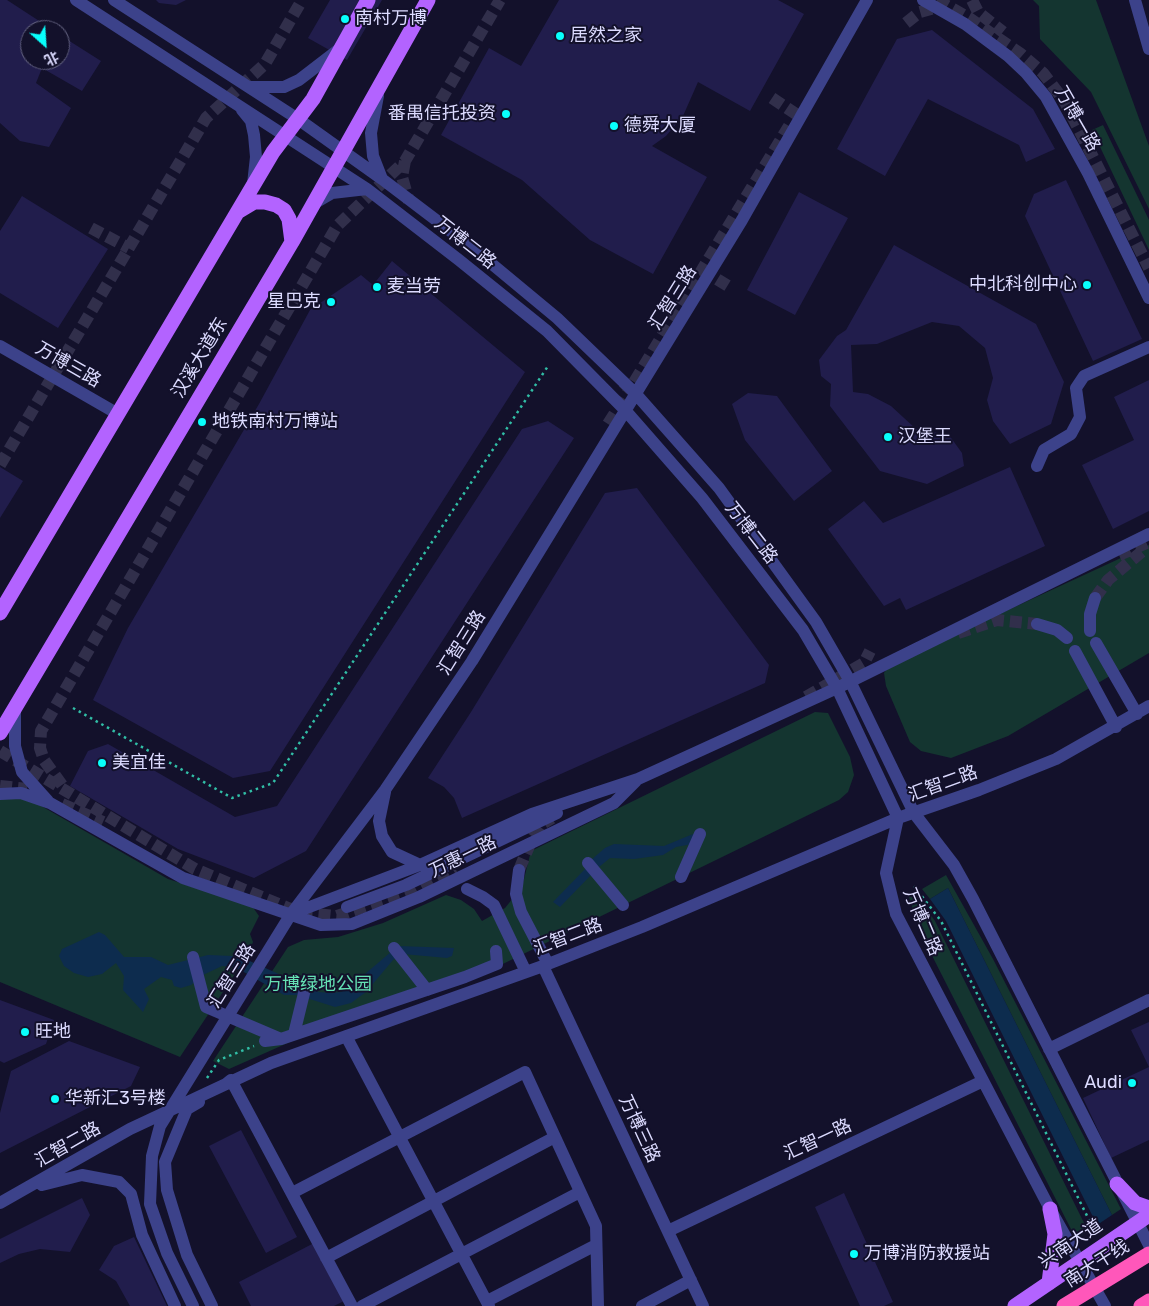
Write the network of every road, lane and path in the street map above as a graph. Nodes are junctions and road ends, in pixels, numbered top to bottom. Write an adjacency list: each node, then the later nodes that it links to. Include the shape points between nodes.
1 (76, 0): 12 (street, 万博二路)
2 (114, 0): 11 (street, 万博二路)
3 (368, 0): 8 (main road)
4 (428, 0): 10 (main road, 汉溪大道东)
5 (867, 0): 27 (street, 汇智三路, via 742,220)
6 (1135, 0): 9 (street)
7 (931, 2): 23 (street, 万博一路, via 1008,56 1046,97 1088,173)
8 (342, 47): 11 (street, via 299,80 284,86); 13 (main road)
9 (1149, 49)
10 (380, 86): 15 (main road, 汉溪大道东); 17 (street, via 371,133 373,156)
11 (250, 87): 13 (street, 万博二路)
12 (238, 104): 14 (street, 万博二路); 18 (street, via 251,121 254,135)
13 (298, 119): 14 (main road); 15 (street, 万博二路)
14 (286, 136): 16 (street, 万博二路); 18 (main road)
15 (343, 151): 16 (main road, 汉溪大道东); 17 (street, 万博二路)
16 (334, 168): 19 (street, 万博二路); 20 (main road, 汉溪大道东)
17 (382, 179): 27 (street, 万博二路, via 557,318)
18 (253, 186): 21 (main road)
19 (367, 189): 20 (street, via 332,193); 28 (street, 万博二路, via 547,331)
20 (313, 205): 22 (main road, 汉溪大道东)
21 (239, 211): 22 (main road, via 254,202 276,205 289,219); 29 (main road)
22 (292, 242): 41 (main road, 汉溪大道东)
23 (1149, 298)
24 (0, 346): 29 (street, 万博三路)
25 (1149, 347): 30 (street, via 1084,376 1076,388 1080,417 1071,434 1044,450)
26 (548, 366): 43 (path, via 273,783 232,798)
27 (635, 393): 28 (street, 汇智三路); 39 (street, 万博二路, via 719,488 816,622)
28 (625, 410): 40 (street, 万博二路, via 702,498 774,590 803,630); 48 (street, 汇智三路, via 472,660)
29 (118, 414): 33 (main road)
30 (1037, 466)
31 (1149, 534): 39 (street, 万惠一路)
32 (1095, 598): 35 (street, via 1090,614)
33 (0, 613)
34 (1037, 624): 36 (street, via 1057,630)
35 (1090, 631)
36 (1067, 638)
37 (1096, 643): 44 (street)
38 (1075, 651): 45 (street)
39 (850, 681): 40 (street, 万惠一路); 51 (street, 万博二路)
40 (837, 688): 47 (street, 万惠一路); 52 (street, 万博二路)
41 (16, 704): 46 (main road, 汉溪大道东); 50 (street, via 15,746 22,772)
42 (1149, 706): 44 (street, 汇智二路)
43 (73, 708)
44 (1137, 714): 45 (street, 汇智二路)
45 (1116, 726): 51 (street, 汇智二路, via 1056,759)
46 (0, 734)
47 (638, 779): 55 (street, 万惠一路, via 532,814); 61 (street, via 529,825 406,885); 62 (street, 万惠一路, via 614,803 419,897 352,924 321,925)
48 (385, 790): 55 (street, via 379,821 382,836 392,852); 62 (street, 汇智三路)
49 (0, 794): 50 (street, via 21,793)
50 (50, 803): 62 (street, 万惠一路, via 183,878)
51 (914, 813): 52 (street, 汇智二路); 75 (street, 万博二路, via 957,871)
52 (898, 818): 66 (street, 汇智二路); 78 (street, 万博二路, via 886,873 890,898 907,939)
53 (700, 834): 57 (street)
54 (588, 863): 60 (street)
55 (420, 865): 62 (street, 万惠一路)
56 (519, 870): 66 (street, 万博三路, via 516,894 521,912)
57 (681, 877)
58 (914, 886): 91 (path, via 941,921)
59 (467, 889): 67 (street, via 494,905)
60 (623, 905)
61 (347, 907)
62 (291, 914): 103 (street, 汇智三路, via 160,1126 152,1156 150,1204 167,1253)
63 (496, 951): 69 (street, via 497,964)
64 (397, 953): 69 (street)
65 (193, 957): 73 (street, via 206,1006)
66 (546, 965): 67 (street, 汇智二路); 90 (street, 万博三路)
67 (526, 972): 72 (street, 汇智二路)
68 (306, 985): 71 (street)
69 (426, 990): 71 (street)
70 (1149, 1000): 75 (street)
71 (294, 1034): 73 (street)
72 (346, 1036): 77 (street, 汇智二路); 79 (street)
73 (281, 1038): 74 (street)
74 (264, 1042): 76 (path, via 219,1060)
75 (1049, 1049): 81 (street, 万博二路)
76 (206, 1080)
77 (231, 1080): 82 (street, 汇智二路, via 130,1129); 84 (street); 104 (street, via 188,1109 166,1162 167,1190 187,1255)
78 (983, 1081): 88 (street, 万博二路); 90 (street, 汇智一路)
79 (400, 1137): 80 (street, via 525,1072); 84 (street); 85 (street)
80 (555, 1138): 83 (street); 85 (street)
81 (1117, 1184): 87 (main road, via 1135,1203); 89 (street, 万博二路)
82 (25, 1190): 86 (street, 汇智二路); 102 (street, via 82,1174 119,1182 131,1194 142,1235)
83 (580, 1192): 92 (street, via 596,1226); 94 (street)
84 (292, 1193): 96 (street)
85 (434, 1201): 94 (street); 96 (street)
86 (0, 1203)
87 (1149, 1208)
88 (1050, 1209): 97 (street, 万博二路); 99 (main road, via 1055,1234)
89 (1143, 1219): 93 (street, 万博二路); 97 (main road, 兴南大道)
90 (668, 1231): 98 (street, 万博三路)
91 (1096, 1236)
92 (596, 1245): 101 (street); 107 (street)
93 (1149, 1245)
94 (462, 1254): 101 (street); 106 (street)
95 (1149, 1254): 111 (highway, 南大干线)
96 (326, 1258): 105 (street)
97 (1080, 1261): 99 (main road, 兴南大道); 112 (street, 万博二路)
98 (691, 1280): 108 (street); 109 (street, 万博三路)
99 (1048, 1283): 110 (main road, 兴南大道)
100 (1149, 1301): 113 (highway)
101 (488, 1303)
102 (175, 1306)
103 (193, 1306)
104 (212, 1306)
105 (352, 1306)
106 (362, 1306)
107 (598, 1306)
108 (642, 1306)
109 (703, 1306)
110 (1015, 1306)
111 (1064, 1306)
112 (1105, 1306)
113 (1141, 1306)

